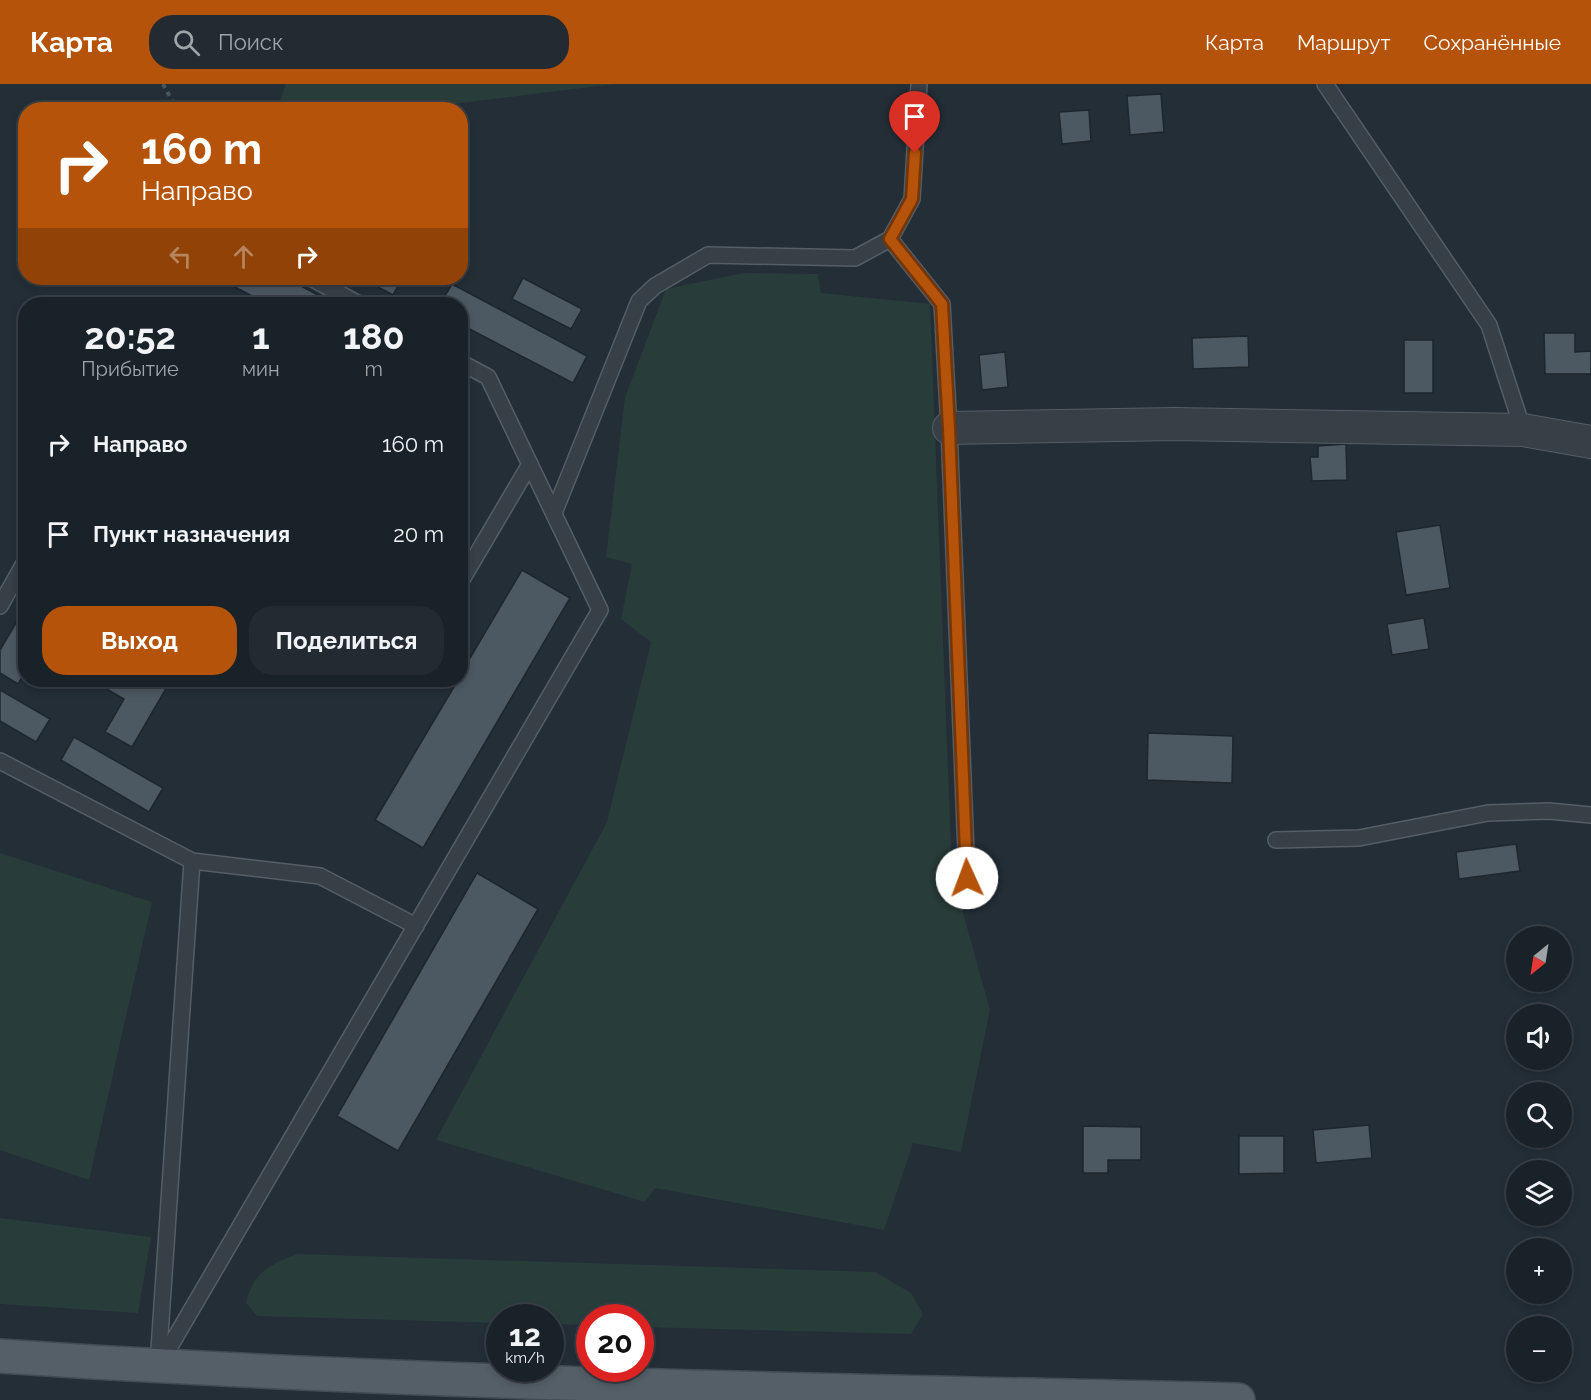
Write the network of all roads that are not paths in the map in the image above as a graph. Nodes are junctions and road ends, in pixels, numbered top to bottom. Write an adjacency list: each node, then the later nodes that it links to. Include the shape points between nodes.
1 (919, 84): 3 (lane, via 912,199)
2 (1325, 84): 8 (lane, via 1489,325)
3 (890, 239): 7 (lane, via 942,304); 11 (lane, via 855,258 708,255 655,286 639,301)
4 (324, 285): 5 (lane)
5 (346, 297)
6 (468, 366): 10 (lane, via 488,377)
7 (949, 428): 8 (street, via 1175,424); 19 (lane)
8 (1523, 430): 9 (street)
9 (1591, 442)
10 (530, 464): 11 (lane); 12 (lane)
11 (554, 513): 20 (lane, via 600,610)
12 (468, 569)
13 (18, 574): 14 (lane)
14 (0, 606)
15 (0, 761): 18 (lane)
16 (1591, 815): 17 (lane, via 1549,811 1488,813 1359,838)
17 (1276, 840)
18 (192, 861): 20 (lane, via 320,876); 22 (lane)
19 (967, 878)
20 (416, 926): 22 (lane)
21 (0, 1356): 22 (main road)
22 (158, 1367): 23 (main road, via 576,1385)
23 (1093, 1398): 24 (main road)
24 (1238, 1400)

